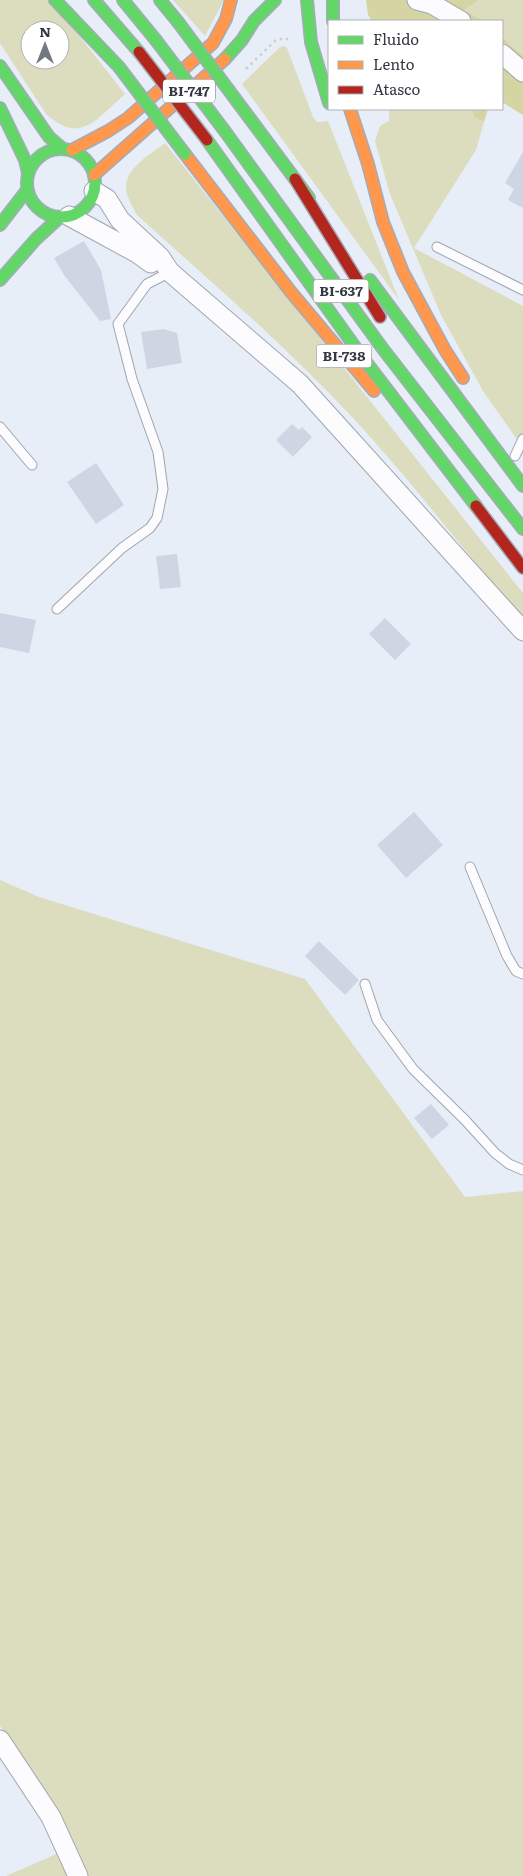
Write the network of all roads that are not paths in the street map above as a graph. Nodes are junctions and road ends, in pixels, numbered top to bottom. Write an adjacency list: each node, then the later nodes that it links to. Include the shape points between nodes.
1 (55, 0): 15 (main road)
2 (67, 0): 15 (main road, BI-738)
3 (94, 0): 44 (main road, BI-637, bridge, via 207,140 362,358)
4 (122, 0): 38 (main road, BI-637, bridge, via 224,130 377,341)
5 (160, 0): 22 (main road, bridge)
6 (231, 0): 20 (main road, BI-747, via 226,19 213,43 128,118 108,131)
7 (275, 0): 23 (main road, BI-747, via 224,60)
8 (307, 0): 17 (main road, via 311,42)
9 (333, 0): 11 (main road)
10 (417, 0): 12 (street, via 432,4)
11 (334, 20)
12 (459, 20)
13 (503, 55): 16 (street)
14 (0, 66): 20 (main road, via 50,138)
15 (119, 67): 44 (main road, BI-738, bridge, via 290,292)
16 (523, 72)
17 (328, 100)
18 (0, 108): 21 (main road, via 25,160)
19 (350, 110): 27 (main road)
20 (67, 149): 21 (main road, BI-747, via 40,155); 23 (main road, via 86,160)
21 (28, 174): 25 (main road)
22 (295, 179): 33 (main road); 42 (main road)
23 (94, 183): 26 (main road, BI-747, via 85,207); 30 (street, via 120,220 160,257)
24 (363, 187): 27 (main road)
25 (27, 190): 26 (main road, via 30,199 43,212); 28 (main road)
26 (65, 217): 30 (street); 31 (main road, BI-747, via 36,239)
27 (383, 222): 35 (main road, via 403,272 445,350)
28 (0, 225)
29 (437, 247): 32 (lane)
30 (170, 272): 46 (lane, via 147,284 118,324 132,379 158,452 163,489 157,518 150,528 122,548); 47 (street, via 300,384)
31 (0, 280)
32 (523, 290)
33 (384, 323)
34 (410, 365): 38 (main road)
35 (472, 391)
36 (0, 426): 40 (lane)
37 (523, 439): 39 (lane)
38 (462, 450): 43 (main road, BI-637)
39 (512, 452): 41 (main road)
40 (32, 465)
41 (523, 467)
42 (523, 486)
43 (523, 529)
44 (510, 552): 45 (main road, BI-637)
45 (523, 568)
46 (57, 608)
47 (523, 631)
48 (470, 867): 49 (lane, via 507,956 516,971)
49 (523, 974)
50 (365, 984): 51 (lane, via 377,1020 413,1069 495,1153)
51 (523, 1170)
52 (0, 1740): 53 (street, via 51,1817)
53 (78, 1876)

